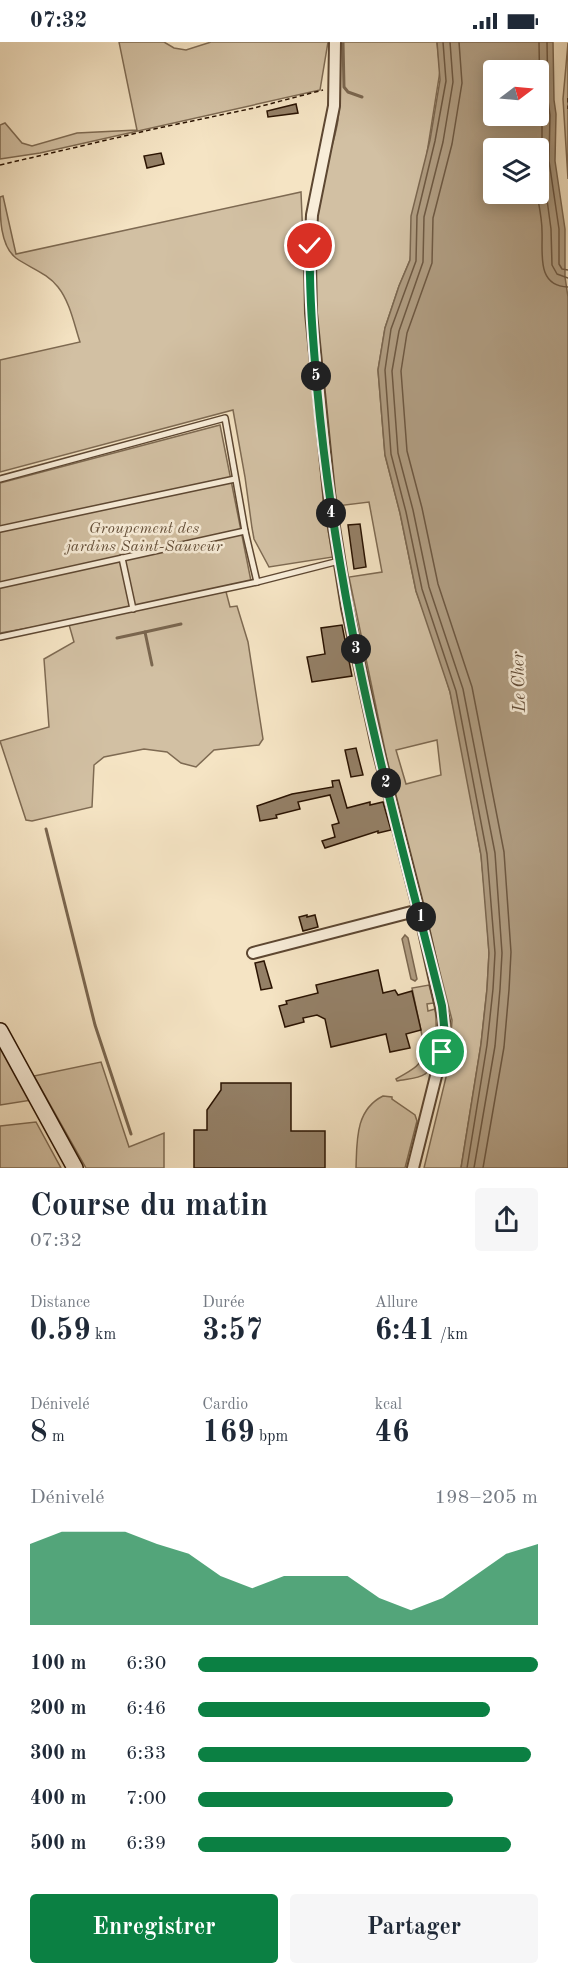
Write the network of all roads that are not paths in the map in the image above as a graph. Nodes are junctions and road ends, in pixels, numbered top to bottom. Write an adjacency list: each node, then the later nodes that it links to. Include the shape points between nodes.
1 (336, 42): 7 (street, via 332,121 313,207 310,262 320,419)
2 (0, 479): 3 (lane, via 225,418)
3 (235, 479): 4 (lane); 5 (lane)
4 (0, 529)
5 (245, 531): 6 (lane); 8 (lane)
6 (122, 558): 9 (lane); 10 (lane)
7 (339, 561): 8 (lane); 12 (street, via 377,746)
8 (257, 582): 10 (lane)
9 (0, 585)
10 (133, 609): 11 (lane)
11 (0, 638)
12 (419, 910): 13 (street); 18 (street, via 445,1035)
13 (253, 953)
14 (0, 1030): 15 (main road)
15 (66, 1149): 16 (main road); 17 (main road)
16 (75, 1168)
17 (80, 1168)
18 (413, 1168)

